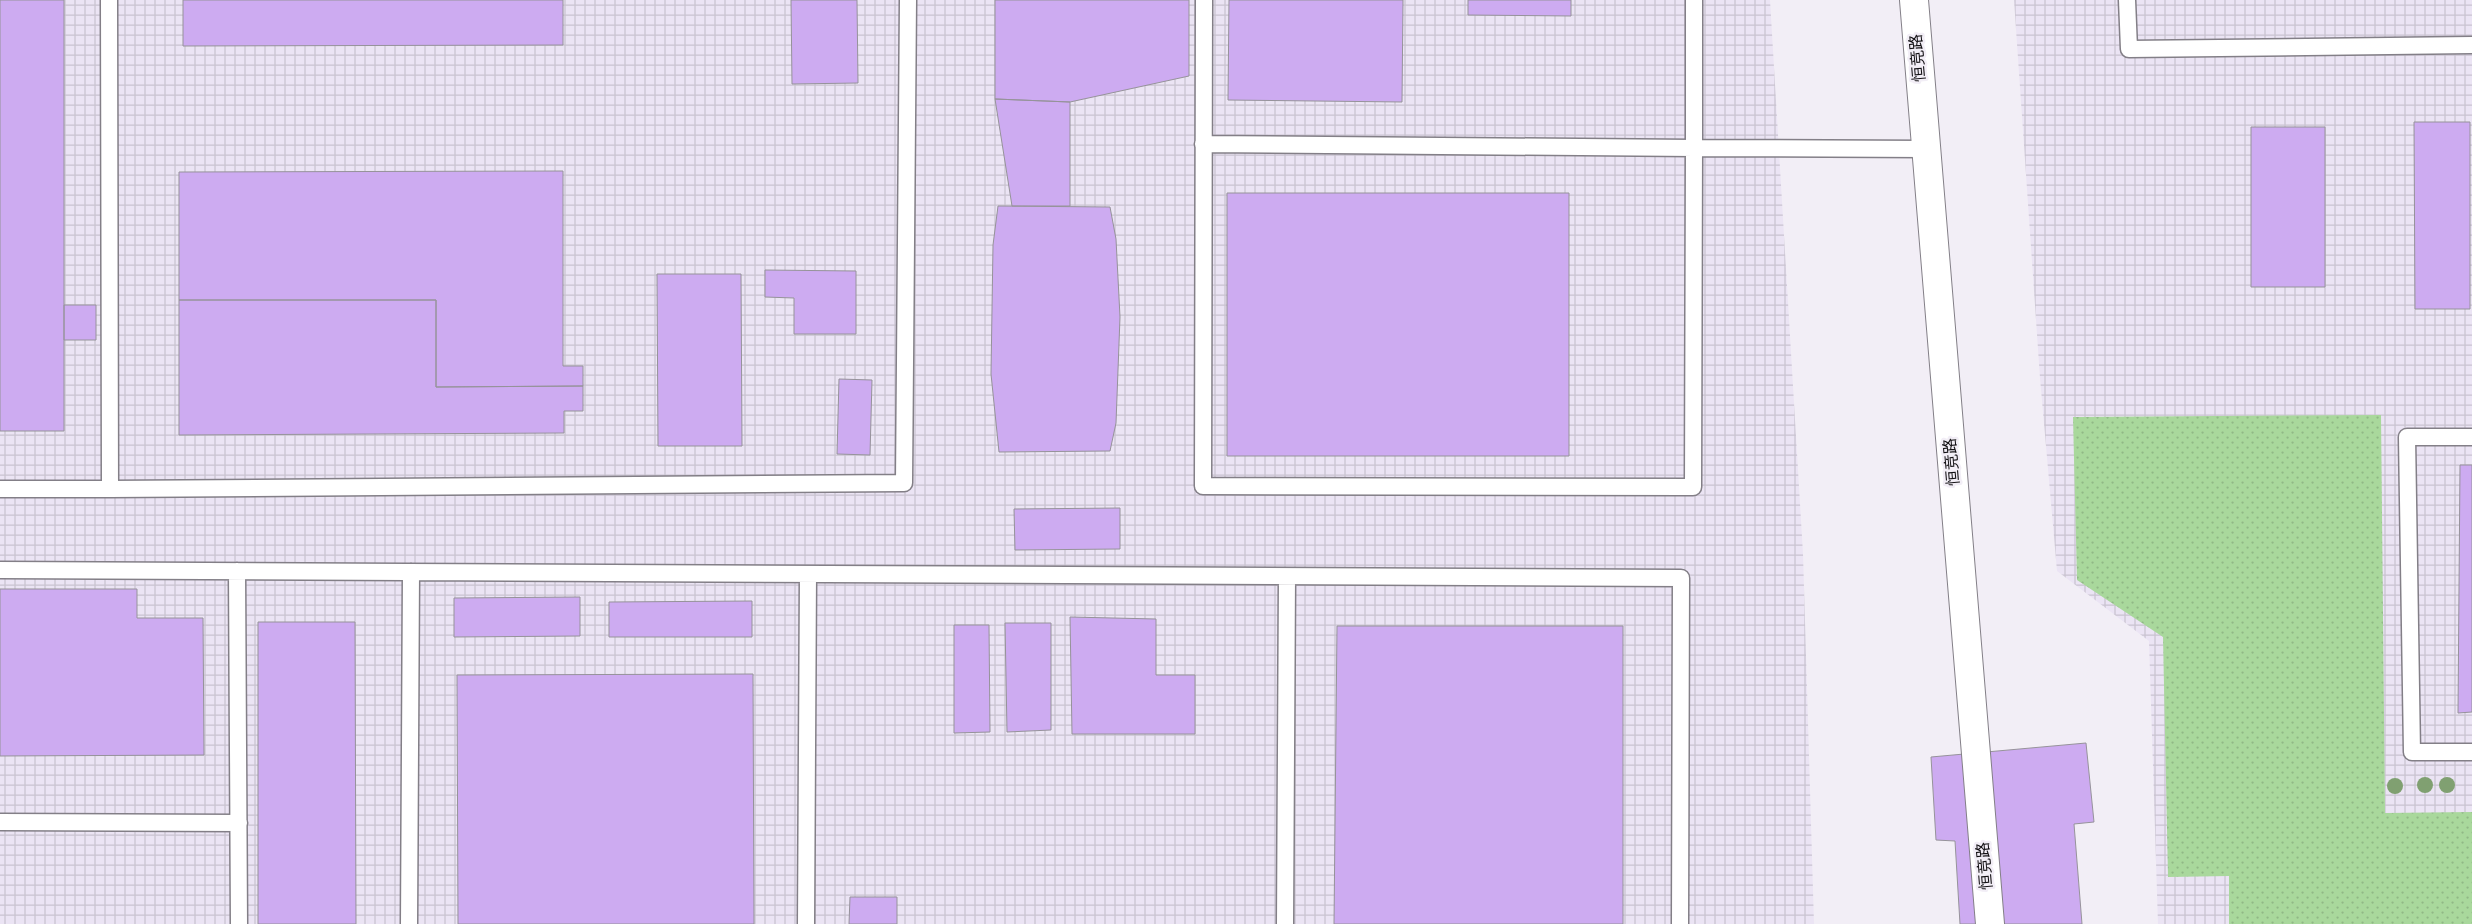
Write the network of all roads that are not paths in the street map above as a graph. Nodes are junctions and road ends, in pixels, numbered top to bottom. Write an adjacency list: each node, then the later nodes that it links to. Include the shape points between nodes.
1 (109, 0): 13 (lane)
2 (908, 0): 13 (lane, via 904,483)
3 (1204, 0): 8 (lane)
4 (1694, 0): 9 (lane)
5 (1914, 0): 10 (street, 恒竞路)
6 (2127, 0): 7 (lane, via 2129,49)
7 (2472, 45)
8 (1203, 144): 9 (lane); 9 (lane, via 1203,486 1694,487)
9 (1694, 148): 10 (lane)
10 (1926, 149): 27 (street, 恒竞路)
11 (2472, 437): 19 (lane, via 2407,437 2412,752)
12 (0, 489): 13 (lane)
13 (110, 489)
14 (0, 570): 15 (lane)
15 (237, 571): 16 (lane); 21 (lane)
16 (411, 572): 17 (lane); 23 (lane)
17 (808, 574): 18 (lane); 24 (lane)
18 (1287, 576): 25 (lane); 26 (lane, via 1681,578)
19 (2472, 752)
20 (0, 822): 21 (lane)
21 (239, 823): 22 (lane)
22 (239, 924)
23 (409, 924)
24 (806, 924)
25 (1285, 924)
26 (1680, 924)
27 (1990, 924)

